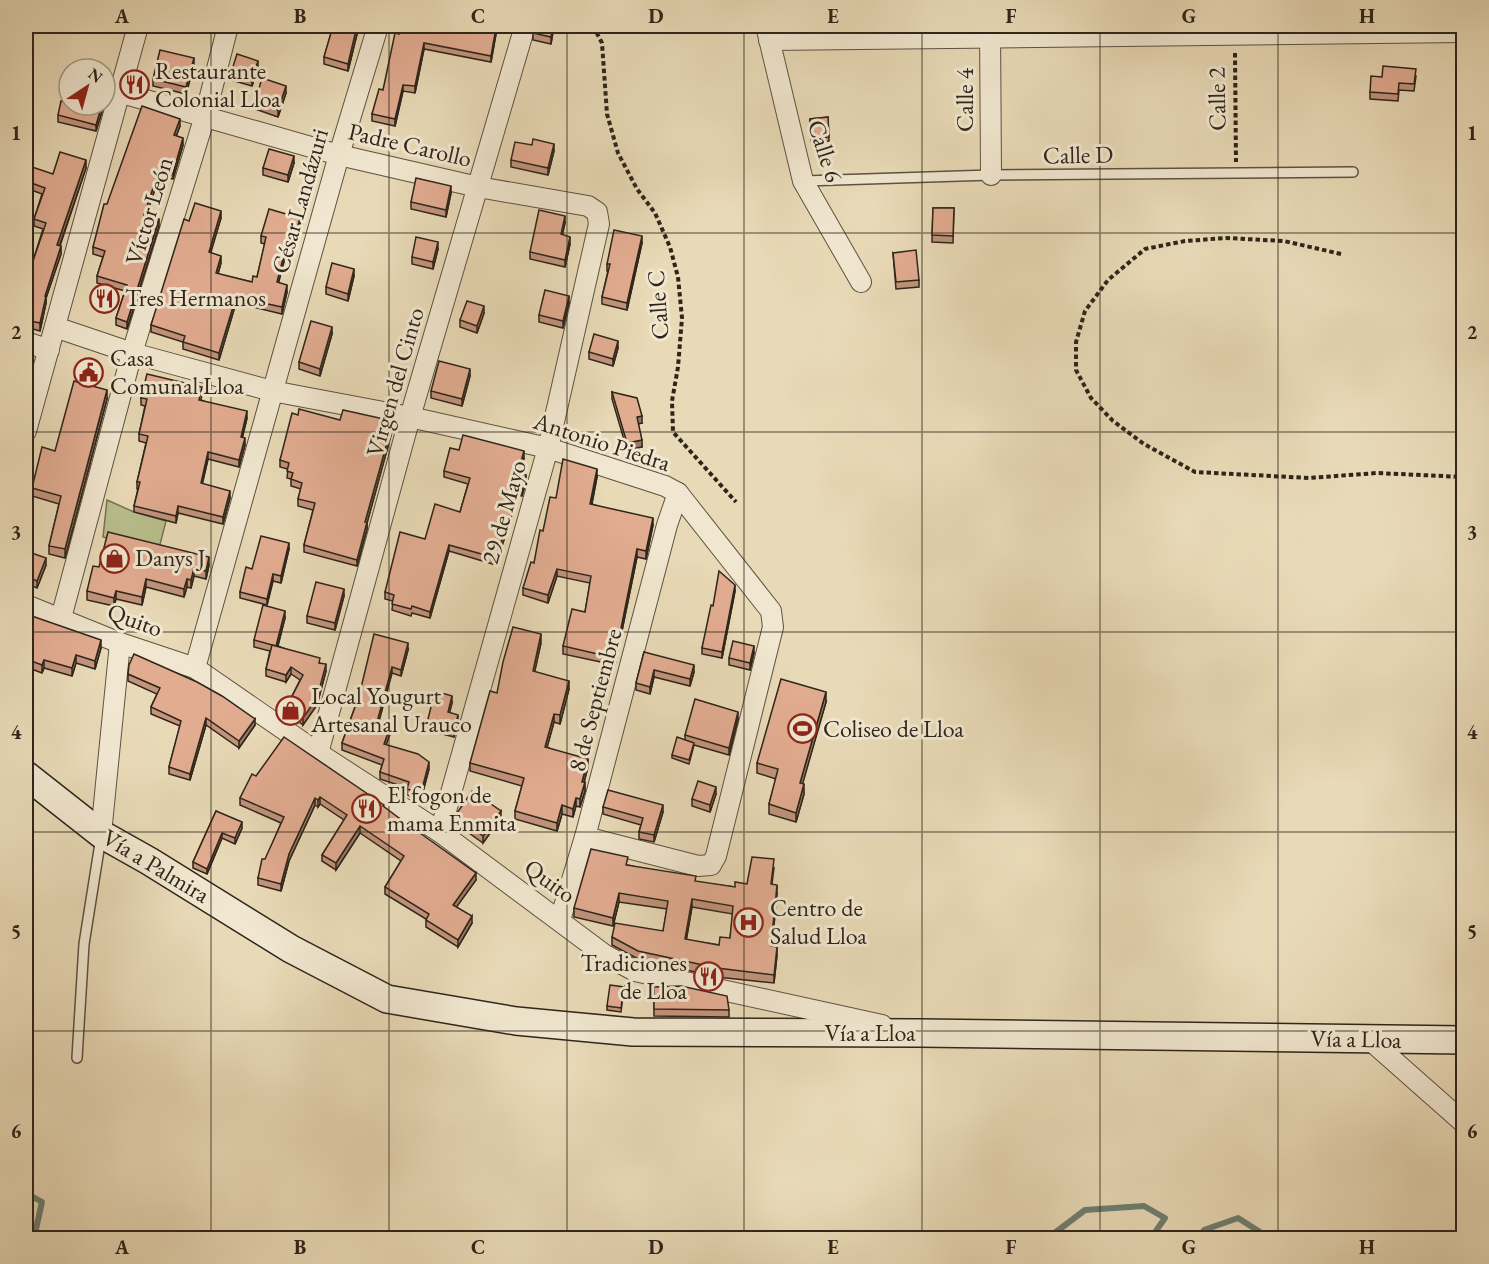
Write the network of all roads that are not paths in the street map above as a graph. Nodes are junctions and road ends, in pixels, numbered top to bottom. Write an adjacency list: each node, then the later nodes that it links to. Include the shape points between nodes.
1 (138, 26): 8 (street)
2 (228, 26): 9 (street, Víctor León)
3 (378, 26): 10 (street, César Landázuri)
4 (525, 26): 14 (street, Virgen del Cinto)
5 (990, 31): 6 (street, via 1234,35); 7 (street); 12 (street, Calle 4)
6 (1464, 32)
7 (768, 33): 13 (street, Calle 6)
8 (118, 92): 9 (street, Padre Carollo); 17 (street)
9 (205, 116): 10 (street, Padre Carollo); 20 (street, Víctor León)
10 (339, 155): 14 (street, Padre Carollo); 21 (street, César Landázuri)
11 (1353, 172): 12 (lane, Calle D)
12 (991, 175): 13 (lane, Calle D)
13 (803, 181): 16 (street, Calle 6)
14 (478, 187): 15 (street, Padre Carollo); 22 (street, Virgen del Cinto)
15 (588, 206): 24 (street, 29 de Mayo, via 597,212 599,224)
16 (861, 282)
17 (55, 327): 19 (street); 20 (street, Antonio Piedra)
18 (26, 342): 19 (street)
19 (49, 351): 23 (street)
20 (132, 354): 21 (street, Antonio Piedra); 27 (street, Víctor León)
21 (272, 391): 22 (street, Antonio Piedra); 29 (street, César Landázuri)
22 (410, 417): 24 (street, Antonio Piedra); 30 (street, Virgen del Cinto)
23 (26, 431)
24 (548, 448): 25 (street, Antonio Piedra); 32 (street, 29 de Mayo)
25 (678, 493): 34 (street, 8 de Septiembre); 34 (street, Antonio Piedra, via 771,611 773,627 716,856 711,865 698,866)
26 (26, 604): 27 (street, Quito)
27 (61, 618): 28 (street, Quito)
28 (120, 643): 29 (street, Quito); 33 (street)
29 (195, 668): 30 (street, Quito)
30 (318, 753): 32 (street, Quito)
31 (26, 775): 33 (street, Vía a Palmira)
32 (440, 832): 35 (street, Quito)
33 (101, 834): 36 (street, Vía a Palmira); 40 (lane, via 84,944)
34 (585, 837): 35 (street, 8 de Septiembre)
35 (560, 920): 37 (street, Quito, via 605,955 635,971)
36 (291, 949): 37 (street, Vía a Lloa, via 387,999 516,1021 633,1032)
37 (920, 1033): 38 (street, Vía a Lloa)
38 (1369, 1039): 39 (street, Vía a Lloa); 41 (street)
39 (1464, 1040)
40 (77, 1058)
41 (1464, 1123)

